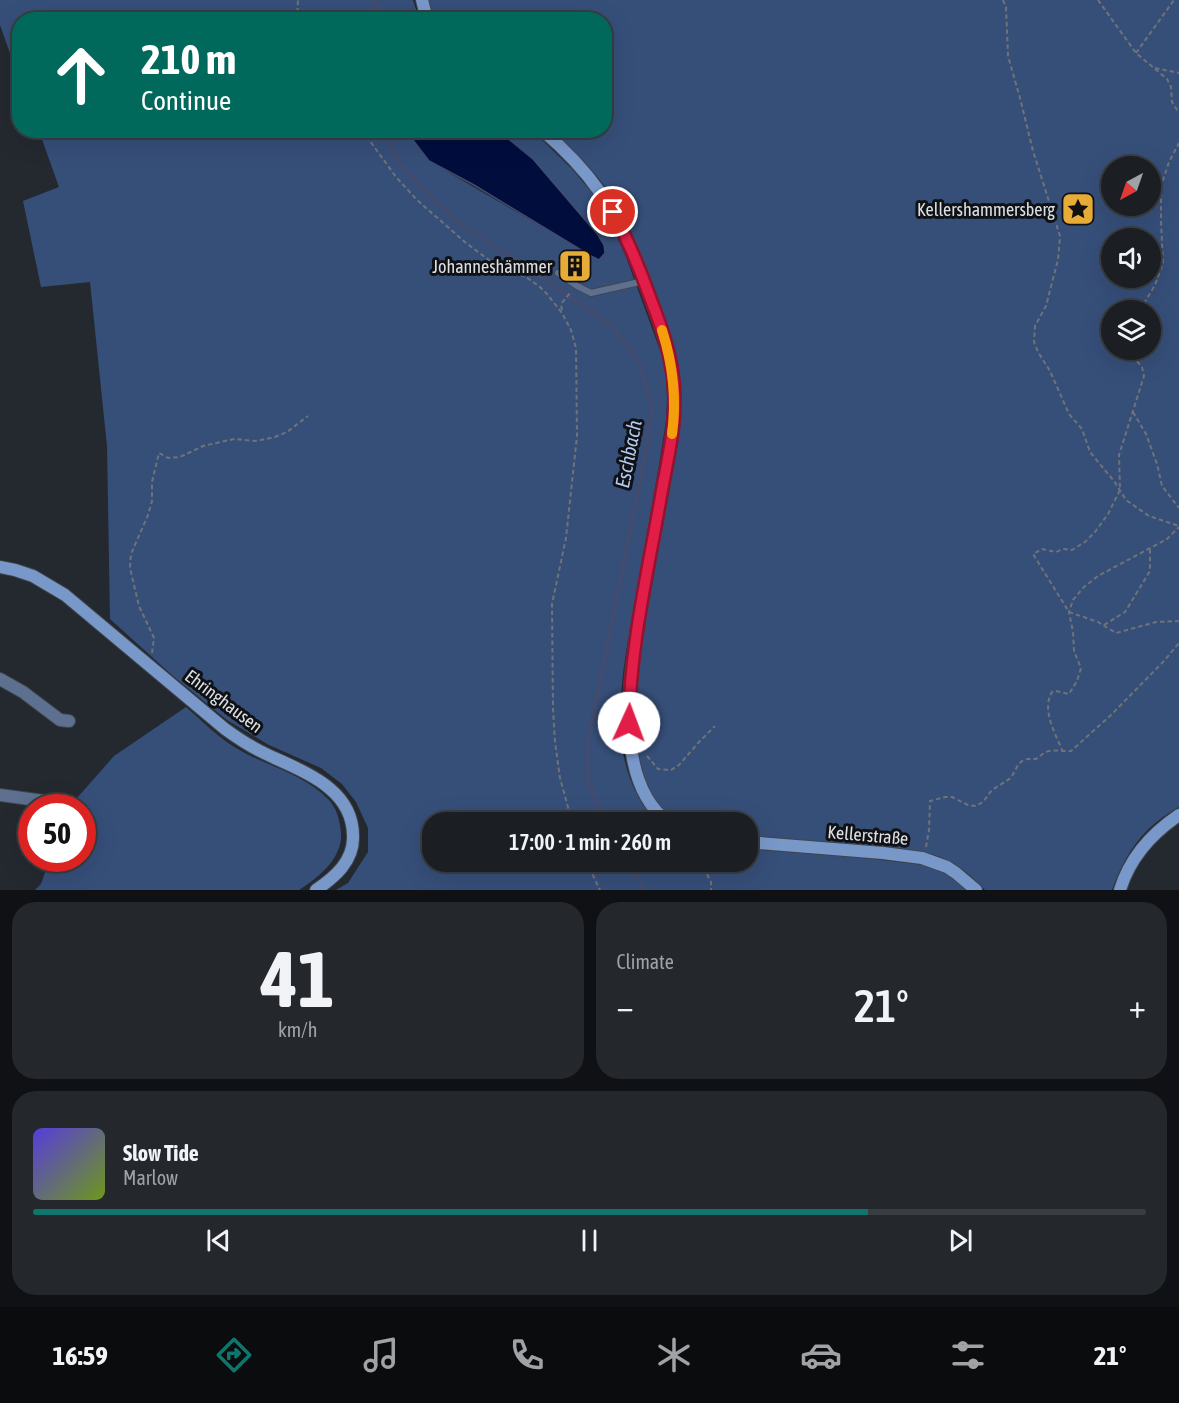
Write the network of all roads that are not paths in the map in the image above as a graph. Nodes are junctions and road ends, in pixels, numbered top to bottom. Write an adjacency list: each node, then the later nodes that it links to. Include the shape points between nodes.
1 (551, 138): 3 (main road, via 598,189 618,221)
2 (558, 273): 3 (lane, via 591,293)
3 (644, 281): 9 (main road, via 667,345 675,393 670,449 631,679 629,731 633,761 644,792)
4 (0, 567): 12 (main road, Ehringhausen, via 33,576 65,595 236,737 317,779 332,791 351,820 352,847 341,870)
5 (0, 679): 6 (street, via 60,720)
6 (69, 722)
7 (0, 795): 8 (street)
8 (18, 797)
9 (657, 812)
10 (1179, 815): 14 (main road, via 1143,846)
11 (758, 843): 13 (main road, Kellerstraße, via 922,858 947,867)
12 (316, 890)
13 (976, 890)
14 (1120, 890)

